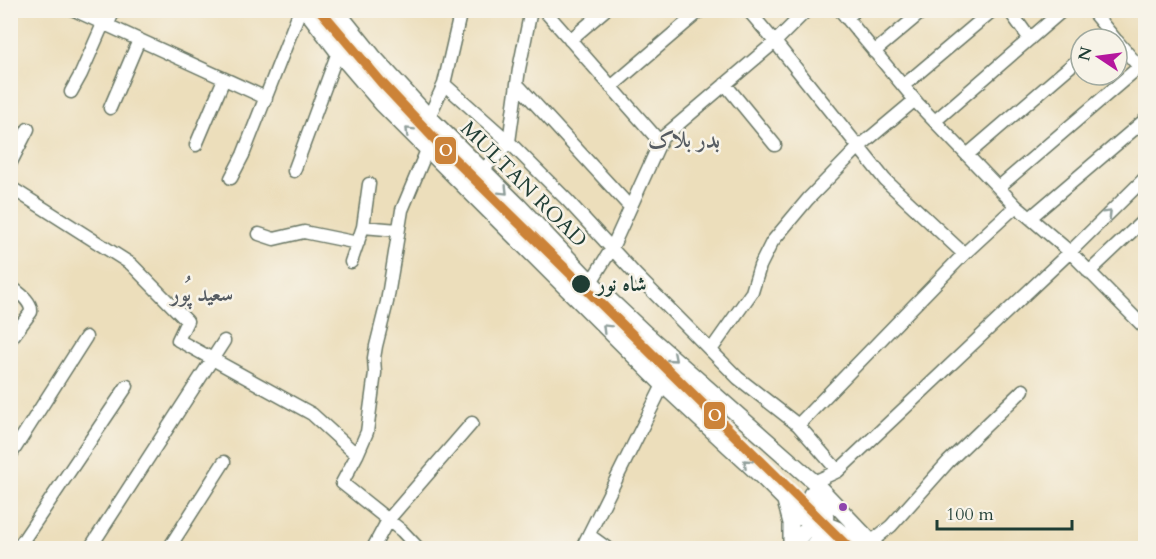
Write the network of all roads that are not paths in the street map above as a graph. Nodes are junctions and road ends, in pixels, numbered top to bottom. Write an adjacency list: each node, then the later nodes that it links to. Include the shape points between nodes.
1 (74, 10): 19 (street)
2 (114, 10): 19 (street)
3 (300, 10): 37 (street)
4 (306, 10): 25 (main road, MULTAN ROAD)
5 (336, 10): 40 (main road, MULTAN ROAD)
6 (461, 10): 31 (street)
7 (531, 10): 32 (street)
8 (544, 10): 23 (street)
9 (605, 10): 23 (street)
10 (701, 10): 35 (street)
11 (748, 10): 24 (street)
12 (807, 10): 24 (street)
13 (924, 10): 26 (street)
14 (993, 10): 34 (street)
15 (1009, 10): 21 (street)
16 (1063, 10): 21 (street)
17 (1091, 10): 20 (street)
18 (847, 13): 26 (street)
19 (105, 25): 22 (street); 36 (street)
20 (1103, 27)
21 (1030, 39): 42 (street)
22 (139, 40): 30 (street); 39 (street)
23 (570, 40): 35 (street)
24 (774, 42): 33 (street); 48 (street)
25 (338, 52): 49 (main road, MULTAN ROAD, one-way to 25); 53 (street)
26 (874, 52): 34 (street)
27 (1129, 57): 29 (street)
28 (1069, 67): 50 (street)
29 (1142, 71): 58 (street)
30 (224, 79): 37 (street); 46 (street)
31 (444, 84): 40 (street); 44 (street)
32 (517, 84): 44 (street); 60 (street)
33 (725, 84): 45 (street); 47 (street)
34 (903, 86): 38 (street)
35 (611, 87): 45 (street)
36 (71, 92)
37 (266, 98): 55 (street)
38 (915, 100): 42 (street); 48 (street)
39 (110, 108)
40 (429, 117): 52 (main road, MULTAN ROAD)
41 (1146, 119): 61 (street)
42 (934, 121): 50 (street)
43 (28, 129): 51 (street)
44 (509, 142): 52 (street); 67 (street)
45 (660, 142): 60 (street)
46 (196, 145)
47 (775, 145)
48 (859, 147): 69 (street, via 885,180); 78 (street, via 772,243 752,292)
49 (427, 150): 64 (street, via 402,210); 80 (main road, MULTAN ROAD, one-way to 49)
50 (967, 155): 58 (street)
51 (10, 164)
52 (483, 170): 72 (main road, MULTAN ROAD, one-way to 72)
53 (294, 171)
54 (1146, 177): 68 (street, one-way to 54)
55 (231, 178)
56 (369, 184): 63 (street)
57 (10, 186): 79 (street, via 131,264 187,321 178,340)
58 (999, 187): 59 (street)
59 (1016, 206): 61 (street); 69 (street)
60 (630, 207): 67 (street)
61 (1030, 218): 68 (street)
62 (1146, 218): 71 (street)
63 (363, 226): 64 (street); 66 (street)
64 (398, 230): 86 (street, via 374,358 369,422)
65 (259, 234): 66 (street, via 274,238 304,232)
66 (358, 243): 70 (street)
67 (612, 248): 72 (street); 78 (street)
68 (1070, 252): 71 (street); 89 (street)
69 (964, 254): 84 (street)
70 (351, 262)
71 (1089, 272): 74 (street)
72 (591, 282): 85 (main road, MULTAN ROAD, one-way to 85)
73 (10, 286): 76 (street, via 32,309)
74 (1143, 321)
75 (86, 338): 87 (street)
76 (10, 339)
77 (224, 341): 79 (street)
78 (711, 350): 84 (street, via 738,378)
79 (213, 359): 86 (street, via 312,414); 97 (street)
80 (663, 385): 91 (main road, MULTAN ROAD, one-way to 80); 94 (street)
81 (127, 386): 96 (street)
82 (1023, 390): 95 (street)
83 (472, 423): 92 (street)
84 (798, 425): 89 (street)
85 (780, 452): 90 (main road, MULTAN ROAD); 93 (main road, via 786,469 824,507)
86 (357, 455): 92 (street, via 342,483)
87 (10, 456)
88 (224, 462): 98 (street)
89 (838, 471): 90 (street)
90 (814, 482): 95 (main road, MULTAN ROAD)
91 (785, 501): 93 (main road, MULTAN ROAD); 103 (main road, via 791,523)
92 (388, 520): 99 (street); 100 (street)
93 (816, 534): 95 (main road, via 837,529); 103 (main road); 104 (main road, MULTAN ROAD)
94 (588, 535): 101 (street); 102 (street)
95 (869, 546)
96 (18, 549)
97 (90, 549)
98 (170, 549)
99 (373, 549)
100 (418, 549)
101 (582, 549)
102 (607, 549)
103 (791, 549)
104 (833, 549)

